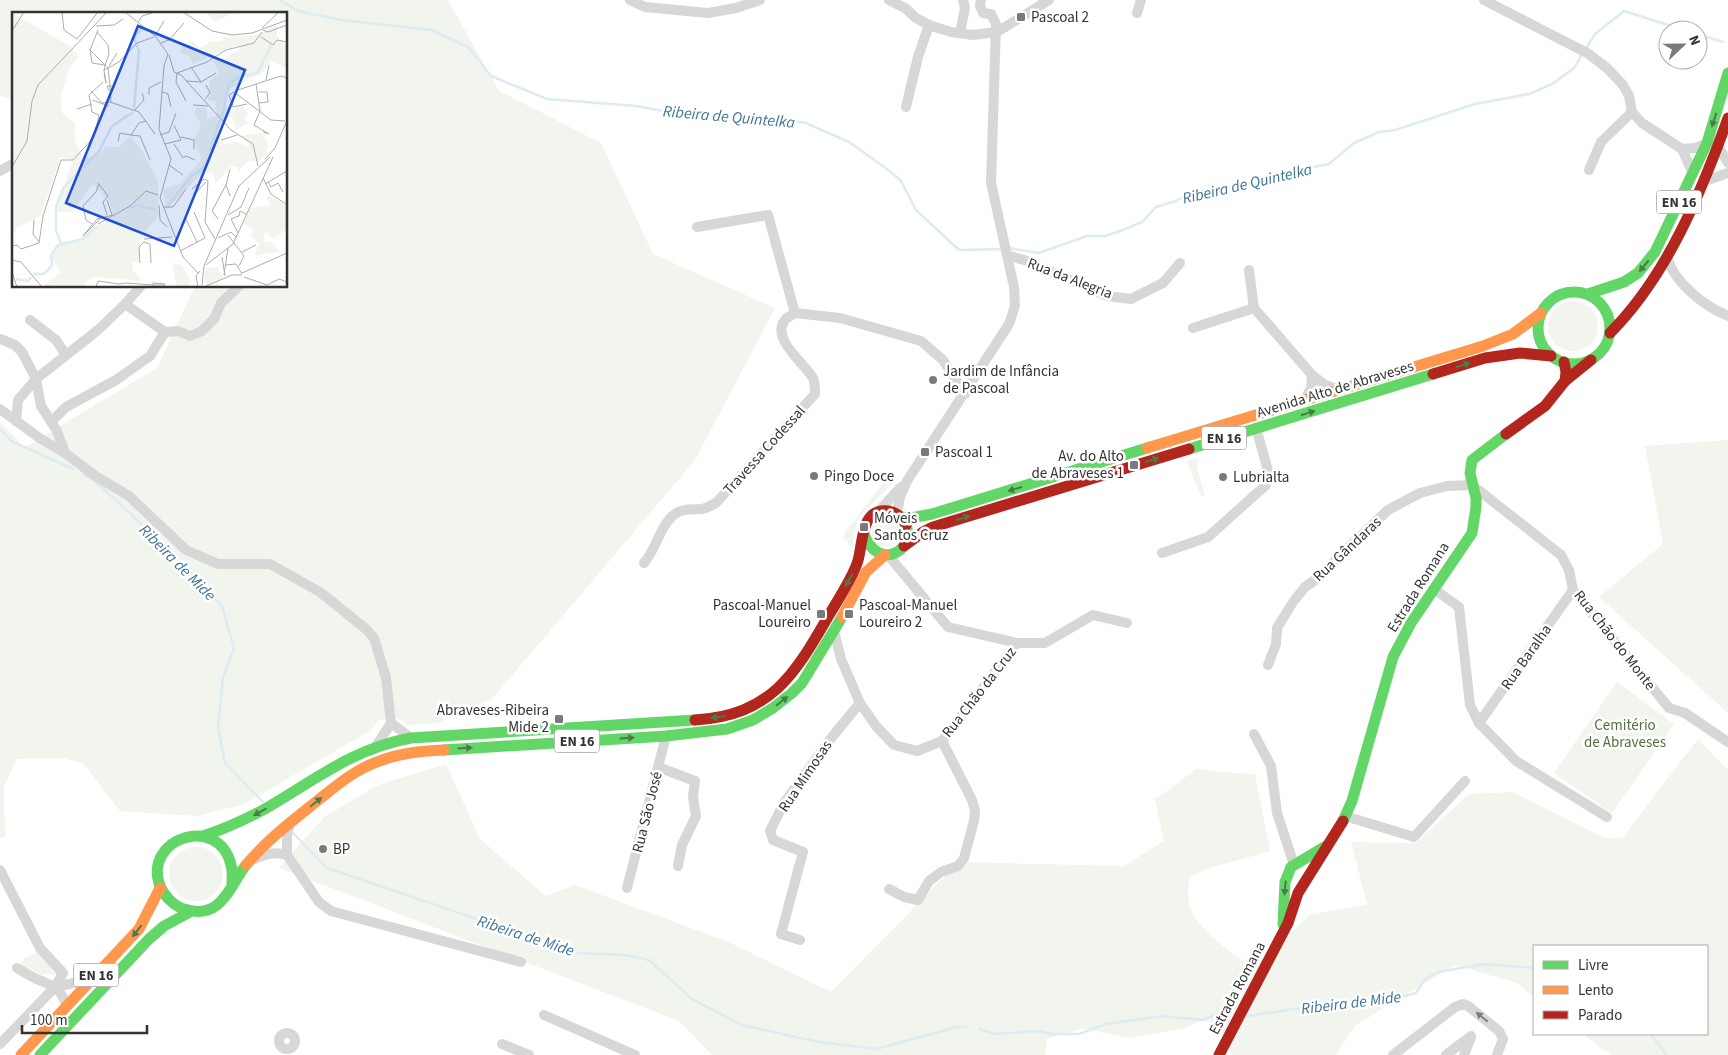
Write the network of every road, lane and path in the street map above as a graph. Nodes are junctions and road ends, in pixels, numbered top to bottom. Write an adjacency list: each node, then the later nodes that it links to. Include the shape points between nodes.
1 (630, 0): 2 (street, via 645,8 708,13)
2 (760, 0)
3 (889, 0): 10 (street)
4 (963, 0): 12 (street, via 965,8)
5 (981, 0): 11 (street, via 983,13 994,18)
6 (1049, 0): 11 (street)
7 (1141, 0): 9 (street)
8 (1490, 1): 15 (street, via 1589,54 1623,85)
9 (1137, 13)
10 (930, 25): 12 (street); 14 (street, via 918,57)
11 (997, 32): 12 (street); 28 (street, via 991,183)
12 (960, 34)
13 (1728, 73): 17 (main road, EN 16, one-way to 17)
14 (906, 107)
15 (1632, 112): 19 (street, via 1642,124); 22 (street, via 1601,142)
16 (1728, 118): 18 (main road, EN 16)
17 (1706, 142): 19 (street, via 1695,148); 25 (main road, EN 16)
18 (1718, 146): 20 (street); 26 (main road, EN 16)
19 (1682, 149): 25 (street)
20 (1728, 163)
21 (12, 164): 23 (street)
22 (1589, 170)
23 (0, 171)
24 (1728, 173): 26 (street)
25 (1693, 174): 36 (main road, EN 16, one-way to 36, via 1655,252 1638,273 1624,282)
26 (1705, 181): 29 (main road, EN 16)
27 (697, 227): 39 (street, via 768,215)
28 (1007, 256): 30 (street, Rua da Alegria, via 1027,261 1107,296 1131,299 1163,283); 55 (street, via 1014,287 1014,306 1009,324)
29 (1667, 256): 32 (street); 33 (main road, EN 16)
30 (1180, 263)
31 (1250, 270): 38 (street)
32 (1675, 277): 33 (street); 41 (street, via 1705,304)
33 (1652, 282): 45 (main road, EN 16, via 1629,314)
34 (139, 288): 37 (street)
35 (237, 288): 44 (street, via 221,303 214,319 202,331 190,336 178,331)
36 (1588, 294): 40 (main road, EN 16, via 1577,291 1556,296); 45 (main road, via 1606,310)
37 (126, 304): 44 (street); 47 (street)
38 (1254, 308): 43 (street); 51 (street)
39 (795, 313): 55 (street, via 840,318 921,342 943,360); 69 (street, Travessa Codessal, via 785,320 783,337 788,348 812,376 815,394 716,503 704,509 676,513 660,533)
40 (1541, 313): 48 (main road, via 1539,336); 54 (main road, Avenida Alto de Abraveses / EN 16, via 1513,334 1490,344)
41 (1728, 316)
42 (30, 320): 47 (street, via 56,340)
43 (1193, 328)
44 (165, 332): 59 (street, via 150,356 116,380 66,407)
45 (1610, 333): 49 (main road, EN 16, via 1603,348)
46 (0, 339): 52 (street, via 19,348)
47 (66, 355): 52 (street)
48 (1551, 356): 50 (main road, EN 16); 60 (main road, Avenida Alto de Abraveses / EN 16, one-way to 48, via 1485,358 1520,353)
49 (1591, 360): 50 (main road, EN 16, via 1573,364); 53 (main road, Estrada Romana)
50 (1564, 362): 53 (main road)
51 (1312, 375): 54 (street, via 1325,385); 56 (street, via 1311,388)
52 (36, 379): 58 (street, via 18,400); 59 (street, via 41,406)
53 (1565, 381): 63 (main road, Estrada Romana, via 1546,406 1472,460)
54 (1340, 390): 56 (main road, Avenida Alto de Abraveses / EN 16)
55 (965, 394): 62 (street)
56 (1304, 401): 65 (main road, Avenida Alto de Abraveses / EN 16, one-way to 65, via 932,514 911,518)
57 (0, 409): 58 (street)
58 (16, 421): 61 (street)
59 (51, 422): 61 (street)
60 (1256, 428): 67 (main road, Avenida Alto de Abraveses / EN 16, one-way to 60, via 933,527); 68 (street, via 1269,474 1266,485 1208,537)
61 (66, 453): 79 (street, via 129,496 186,550 218,564 270,564 320,592 366,629 374,638 386,678)
62 (907, 480): 64 (street); 65 (street, via 900,497)
63 (1472, 485): 70 (main road, Estrada Romana, via 1476,498 1472,533); 71 (street, Rua Chão do Monte, via 1561,555 1569,570); 77 (street, Rua Gândaras, via 1447,486 1420,493 1388,510 1293,602 1277,628 1276,644)
64 (878, 512): 65 (main road, EN 16); 66 (main road, EN 16, via 867,521)
65 (899, 515): 67 (main road, via 908,531 908,539)
66 (864, 534): 67 (main road, via 868,547 873,551); 83 (main road, EN 16, one-way to 83, via 856,567 810,649 776,691 748,709 730,716 693,720)
67 (894, 552): 73 (main road, EN 16, via 877,561 866,572); 74 (street, via 906,575 948,627)
68 (1162, 553)
69 (644, 563)
70 (1434, 589): 80 (street, via 1459,607 1470,705); 89 (main road, Estrada Romana, via 1393,657)
71 (1573, 590): 80 (street, Rua Baralha); 85 (street, Rua Chão do Monte, via 1669,708 1684,713)
72 (1127, 624): 74 (street, via 1093,615 1045,643)
73 (834, 631): 75 (main road, EN 16); 76 (street, Rua Chão da Cruz)
74 (1018, 643): 84 (street, Rua Chão da Cruz)
75 (818, 658): 76 (street, via 833,654); 82 (main road, EN 16, one-way to 75, via 727,729 753,720 792,694)
76 (841, 659): 78 (street, Rua Chão da Cruz)
77 (1268, 665)
78 (860, 703): 84 (street, Rua Chão da Cruz, via 894,745 917,750); 105 (street, Rua Mimosas, via 784,803 770,832 773,840 803,852 781,934)
79 (391, 723): 83 (street); 86 (street)
80 (1479, 723): 90 (street, via 1516,760)
81 (1254, 734): 96 (street, via 1271,766 1277,813)
82 (666, 736): 87 (street, Rua São José); 91 (main road, EN 16, one-way to 82, via 362,768 385,758 413,752)
83 (411, 738): 86 (main road, EN 16)
84 (942, 741): 102 (street, via 975,810 964,858 958,866 929,881 918,900)
85 (1728, 742)
86 (375, 747): 92 (main road, EN 16, one-way to 92, via 359,753 262,811)
87 (658, 767): 97 (street, via 695,781 696,816 682,845); 101 (street, Rua São José)
88 (1465, 781): 89 (street, via 1414,837)
89 (1345, 816): 93 (main road, Estrada Romana)
90 (1607, 817)
91 (291, 822): 94 (street, via 286,833); 95 (main road, EN 16)
92 (208, 834): 99 (main road, via 225,848 231,859); 100 (main road, EN 16, via 180,838 170,844 159,864)
93 (1328, 845): 96 (main road, Estrada Romana); 104 (main road, Estrada Romana, via 1298,893)
94 (287, 855): 95 (street, via 268,853); 106 (street, via 319,902 331,911)
95 (247, 862): 99 (main road, EN 16)
96 (1294, 865): 104 (main road, Estrada Romana, one-way to 104, via 1285,882)
97 (678, 866)
98 (0, 870): 109 (street, via 40,948 63,973)
99 (232, 884): 103 (main road, EN 16, via 221,903 201,912)
100 (160, 888): 103 (main road, via 178,908); 108 (main road, EN 16, one-way to 108, via 139,929)
101 (627, 888)
102 (889, 889)
103 (190, 912): 115 (main road, EN 16, via 164,926 149,939)
104 (1282, 934): 118 (main road, Estrada Romana)
105 (800, 940)
106 (521, 962)
107 (17, 968): 109 (street)
108 (99, 972): 109 (street, via 78,982); 110 (main road, EN 16)
109 (56, 987): 110 (street); 112 (street)
110 (67, 1006): 114 (main road, EN 16)
111 (544, 1015): 117 (street)
112 (0, 1044)
113 (502, 1044): 116 (street)
114 (20, 1055)
115 (40, 1055)
116 (529, 1055)
117 (636, 1055)
118 (1219, 1055)
119 (1394, 1055): 122 (street, one-way to 119, via 1503,1039 1499,1031 1462,1004)
120 (1446, 1055): 121 (street, via 1471,1036)
121 (1464, 1055)
122 (1497, 1055)

